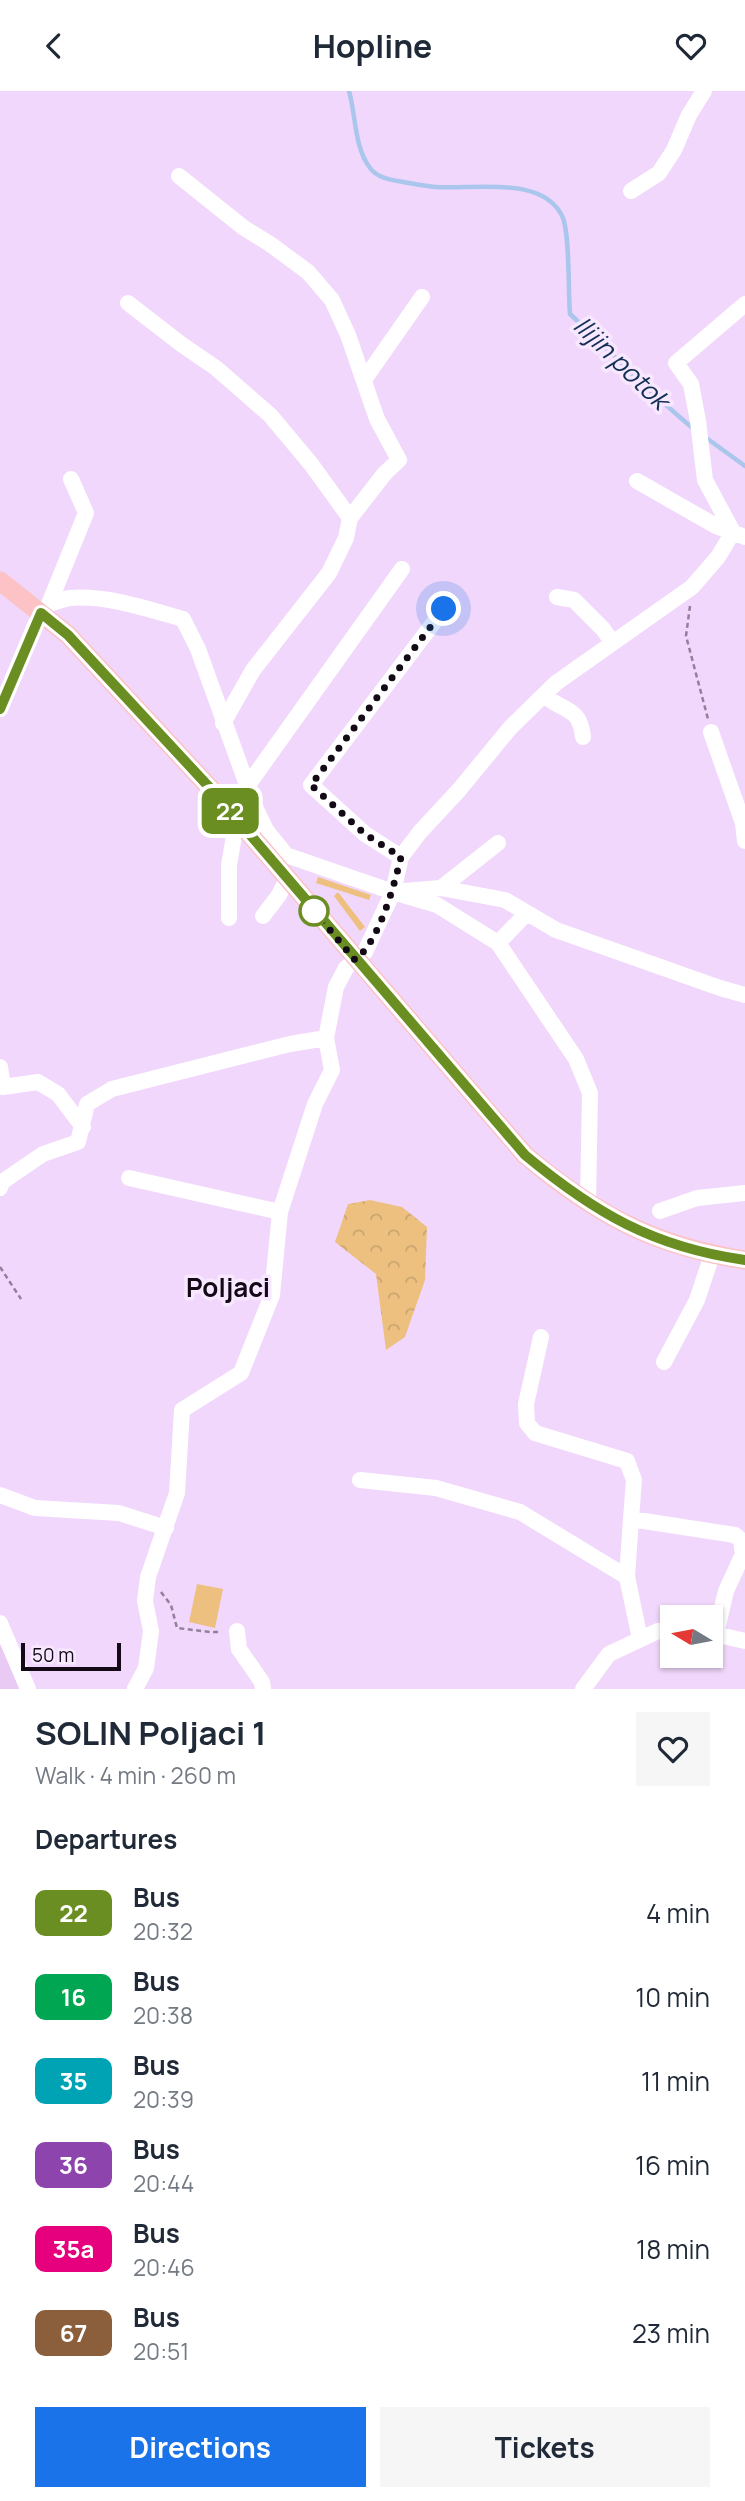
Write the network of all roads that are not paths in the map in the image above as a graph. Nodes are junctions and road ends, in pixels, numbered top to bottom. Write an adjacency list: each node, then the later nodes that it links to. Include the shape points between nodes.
1 (704, 91): 3 (street, via 659,173)
2 (179, 176): 7 (street, via 308,272 332,300)
3 (631, 191)
4 (422, 297): 7 (street)
5 (128, 303): 10 (street, via 270,415)
6 (745, 304): 11 (street, via 676,363 691,384 705,480)
7 (364, 380): 10 (street, via 377,419 399,460)
8 (71, 479): 15 (street, via 86,513)
9 (637, 481): 11 (street)
10 (350, 518): 20 (street, via 329,573 253,670)
11 (739, 535): 17 (street, via 692,587)
12 (402, 569): 23 (street)
13 (0, 581): 15 (main road)
14 (557, 597): 17 (street, via 574,600)
15 (45, 608): 19 (street); 20 (street, via 71,599 104,601 183,619); 24 (main road)
16 (444, 609): 28 (street, via 311,785 365,834)
17 (612, 642): 18 (street)
18 (544, 695): 22 (street, via 577,716); 28 (street, via 510,728)
19 (0, 709)
20 (223, 723): 23 (street)
21 (711, 732): 25 (street)
22 (583, 737)
23 (248, 785): 31 (street, via 266,830 286,855)
24 (237, 819): 29 (main road); 34 (street, via 229,865)
25 (744, 823): 26 (street)
26 (745, 841)
27 (498, 843): 30 (street)
28 (401, 857): 31 (street)
29 (288, 879): 33 (street); 36 (main road)
30 (441, 888): 31 (street); 32 (street, via 505,900)
31 (393, 893): 35 (street, via 438,905); 36 (street, via 365,952)
32 (527, 913): 35 (street); 37 (street, via 556,930)
33 (263, 916)
34 (229, 918)
35 (498, 943): 44 (street, via 576,1059 590,1093)
36 (355, 960): 38 (street, via 336,987); 44 (main road, via 525,1155)
37 (745, 995)
38 (326, 1038): 40 (street, via 112,1089 87,1104); 46 (street, via 332,1070 315,1104)
39 (0, 1067): 40 (street, via 4,1087 38,1082 58,1094)
40 (83, 1127): 42 (street, via 78,1142 43,1154)
41 (129, 1178): 46 (street)
42 (0, 1188)
43 (745, 1193): 45 (street, via 697,1198)
44 (588, 1203): 47 (main road, via 658,1239)
45 (660, 1211)
46 (280, 1212): 54 (street, via 272,1295 241,1373 182,1410 177,1493)
47 (712, 1255): 48 (main road); 50 (street, via 697,1300)
48 (745, 1260)
49 (541, 1337): 53 (street, via 526,1404 527,1423 535,1433 627,1461 634,1480)
50 (664, 1361)
51 (360, 1480): 55 (street, via 436,1488 520,1512)
52 (0, 1495): 54 (street, via 35,1508 119,1513)
53 (631, 1519): 55 (street); 56 (street, via 729,1532 741,1540 743,1554)
54 (166, 1528): 64 (street, via 148,1577 145,1601 151,1631 146,1668)
55 (627, 1577): 61 (street)
56 (722, 1605)
57 (0, 1623): 63 (street)
58 (237, 1630): 65 (street, via 239,1649)
59 (660, 1630): 61 (street)
60 (723, 1636): 62 (street)
61 (640, 1639): 66 (street, via 609,1654)
62 (745, 1641)
63 (28, 1689)
64 (135, 1689)
65 (263, 1689)
66 (583, 1689)

